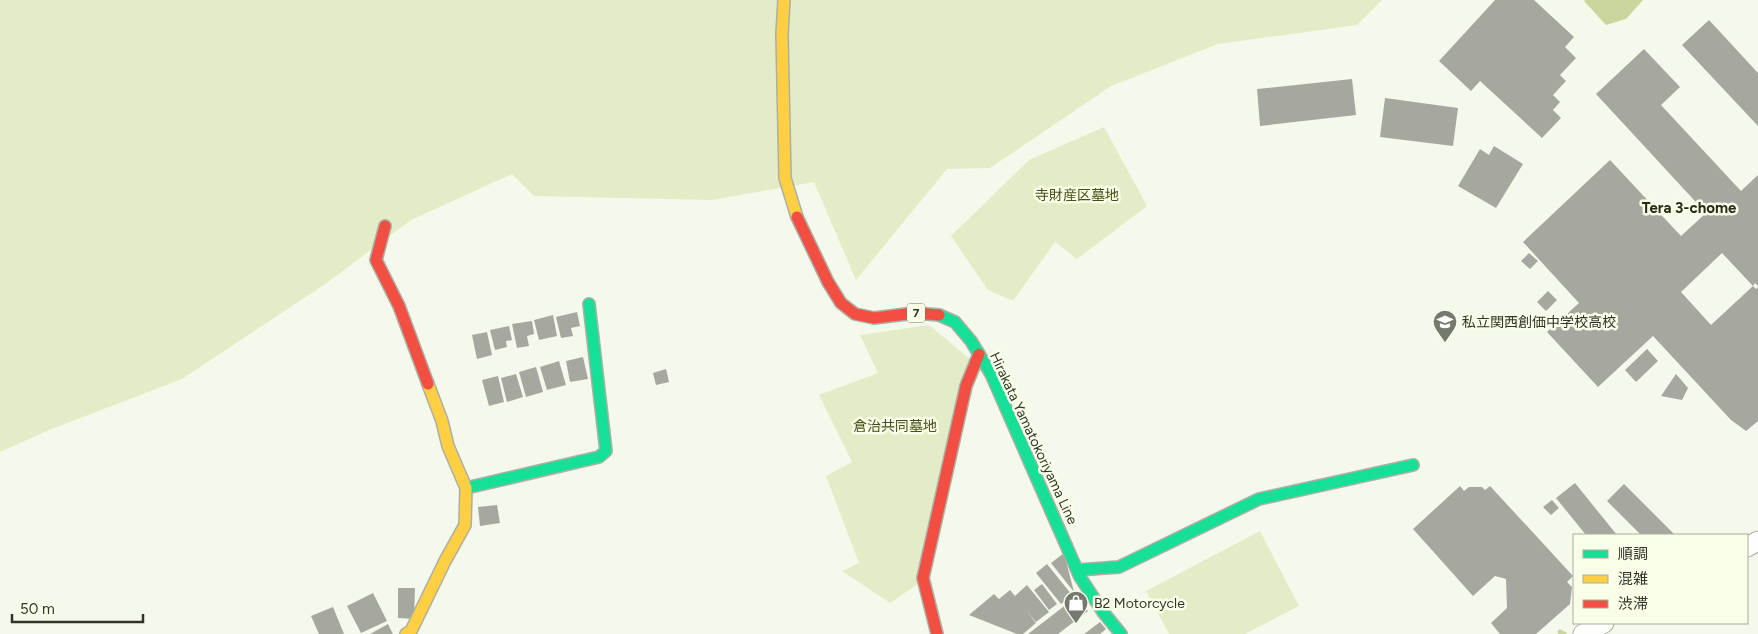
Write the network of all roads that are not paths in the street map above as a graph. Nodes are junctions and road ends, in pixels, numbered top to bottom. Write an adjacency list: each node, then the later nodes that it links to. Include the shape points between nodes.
1 (784, 0): 4 (street, Hirakata Yamatokoriyama Line / 7, via 785,178 797,217 828,282 841,303 855,314 874,318 915,313 938,315 955,322)
2 (384, 226): 6 (street, via 376,260 399,306)
3 (589, 304): 6 (street, via 606,452 599,457)
4 (979, 354): 7 (street, Hirakata Yamatokoriyama Line / 7, via 991,374); 10 (street, via 966,386 923,578)
5 (1413, 465): 7 (street, via 1259,499 1119,567)
6 (466, 488): 9 (street, via 465,525)
7 (1078, 570): 11 (street, Hirakata Yamatokoriyama Line / 7)
8 (1602, 624): 12 (street)
9 (411, 633)
10 (937, 634)
11 (1120, 634)
12 (1583, 634)

